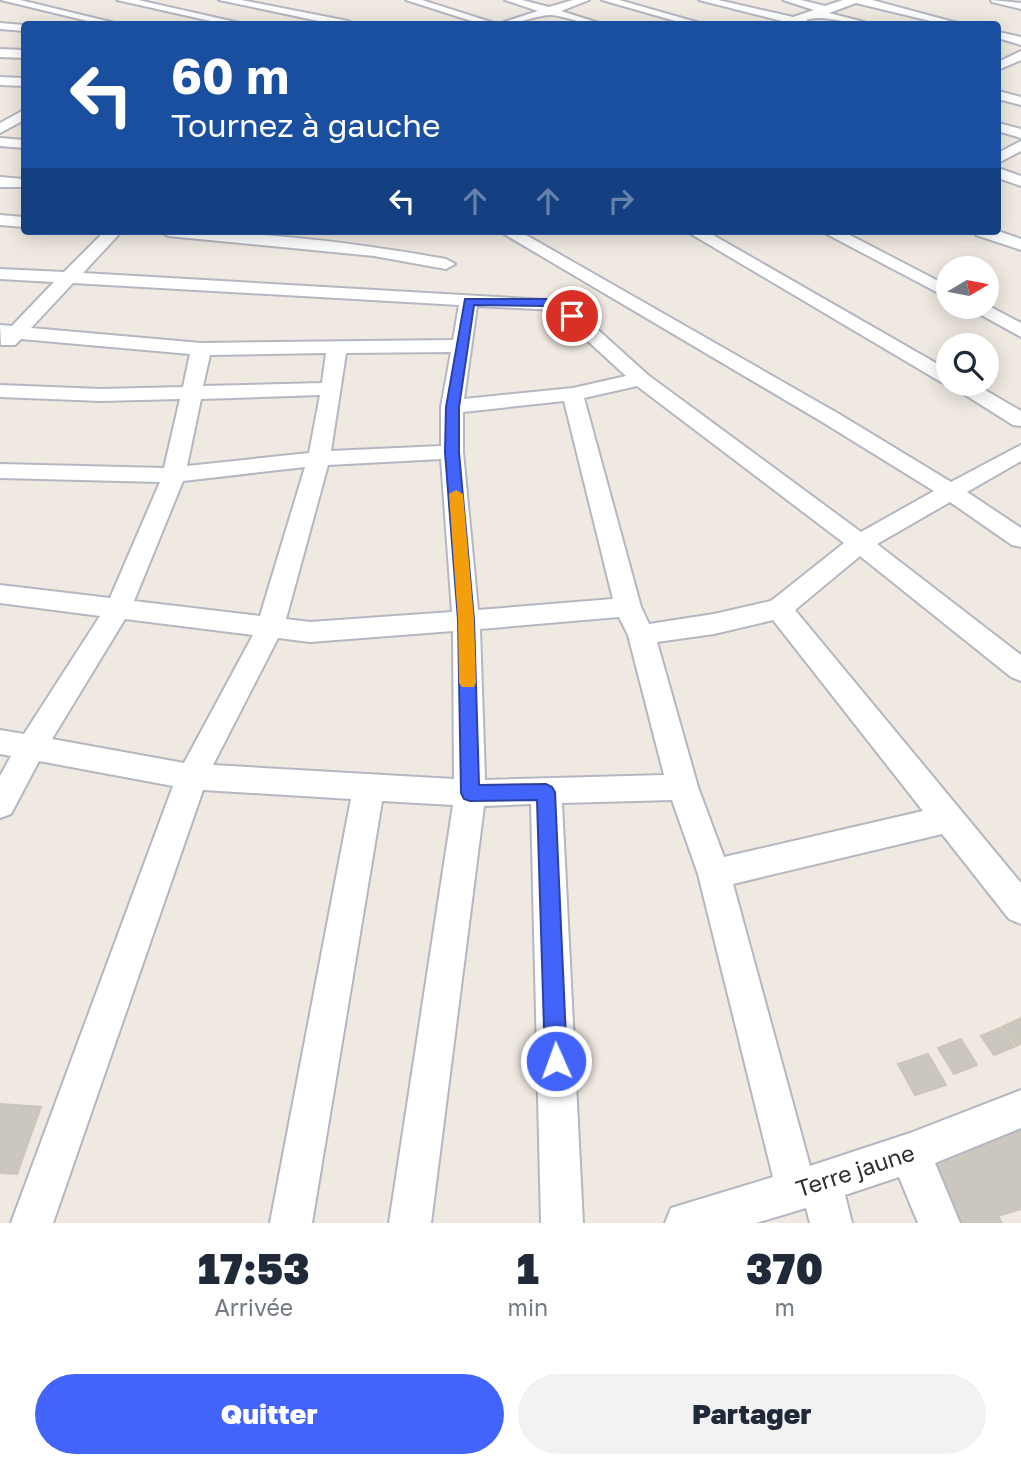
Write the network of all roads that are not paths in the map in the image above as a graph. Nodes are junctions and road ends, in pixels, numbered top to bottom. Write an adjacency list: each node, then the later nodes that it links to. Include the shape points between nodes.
1 (6, 0): 16 (street)
2 (122, 0): 17 (street)
3 (224, 0): 18 (street)
4 (411, 0): 19 (street)
5 (510, 0): 14 (street)
6 (584, 0): 14 (street)
7 (607, 0): 22 (street)
8 (704, 0): 23 (street)
9 (788, 0): 15 (street)
10 (853, 0): 15 (street)
11 (859, 0): 25 (street)
12 (996, 0): 13 (street)
13 (1021, 6)
14 (550, 11): 20 (street); 21 (street)
15 (821, 11): 23 (street); 24 (street)
16 (100, 21)
17 (224, 21)
18 (332, 21)
19 (481, 21)
20 (518, 21)
21 (585, 21)
22 (686, 21)
23 (794, 21)
24 (851, 21)
25 (943, 21)
26 (0, 26): 27 (street)
27 (21, 28)
28 (1001, 36): 29 (street)
29 (1021, 41)
30 (0, 53): 31 (street)
31 (21, 54)
32 (1021, 55): 33 (street)
33 (1001, 63)
34 (0, 81): 35 (street)
35 (21, 82)
36 (1001, 96): 37 (street)
37 (1021, 101)
38 (0, 110): 39 (street)
39 (21, 112)
40 (21, 114): 42 (street)
41 (1001, 128): 43 (street)
42 (0, 129)
43 (1021, 134)
44 (0, 142): 45 (street)
45 (21, 144)
46 (1021, 145): 47 (street)
47 (1001, 157)
48 (1001, 174): 49 (street)
49 (1021, 181)
50 (0, 182): 51 (street)
51 (21, 183)
52 (0, 220): 53 (street)
53 (21, 222)
54 (110, 235): 63 (street)
55 (209, 235): 61 (street, via 374,251)
56 (515, 235): 87 (street)
57 (701, 235): 73 (street)
58 (837, 235): 64 (street)
59 (993, 235): 60 (street)
60 (1021, 245)
61 (446, 264)
62 (0, 274): 63 (street)
63 (69, 278): 65 (street); 68 (street)
64 (936, 287)
65 (469, 301): 69 (street); 74 (street, via 559,305)
66 (998, 319): 67 (street)
67 (1021, 331)
68 (8, 332): 71 (street); 72 (street)
69 (463, 346): 70 (street); 80 (street)
70 (337, 347): 72 (street); 75 (street)
71 (0, 349)
72 (201, 349): 77 (street)
73 (936, 370)
74 (641, 379): 78 (street); 89 (street)
75 (332, 389): 77 (street); 84 (street)
76 (0, 391): 77 (street)
77 (192, 393): 86 (street)
78 (573, 394): 80 (street); 92 (street)
79 (980, 396): 81 (street)
80 (452, 407): 82 (street)
81 (1021, 420)
82 (452, 452): 84 (street); 94 (street)
83 (1021, 452): 87 (street)
84 (318, 459): 86 (street); 95 (street)
85 (0, 471): 86 (street)
86 (174, 475): 91 (street)
87 (951, 490): 88 (street); 89 (street)
88 (1021, 539)
89 (860, 543): 93 (street); 97 (street)
90 (0, 594): 91 (street)
91 (119, 607): 95 (street); 99 (street)
92 (628, 607): 94 (street); 96 (street)
93 (779, 609): 96 (street); 106 (street)
94 (466, 620): 95 (street, via 310,632); 104 (street)
95 (270, 628): 100 (street)
96 (640, 635): 102 (street)
97 (1021, 670)
98 (0, 742): 99 (street)
99 (31, 748): 100 (street); 105 (street)
100 (192, 777): 101 (street); 113 (street)
101 (369, 787): 104 (street); 114 (street)
102 (683, 787): 103 (street); 107 (street)
103 (546, 792): 104 (street); 116 (street)
104 (470, 793): 115 (street)
105 (0, 805)
106 (950, 818): 107 (street); 108 (street)
107 (714, 874): 111 (street)
108 (1021, 908)
109 (1021, 1109): 110 (street, Terre jaune)
110 (910, 1153): 111 (street, Terre jaune); 118 (street)
111 (808, 1186): 112 (street, Terre jaune); 117 (street)
112 (701, 1221)
113 (32, 1223)
114 (291, 1223)
115 (410, 1223)
116 (562, 1223)
117 (831, 1223)
118 (939, 1223)

